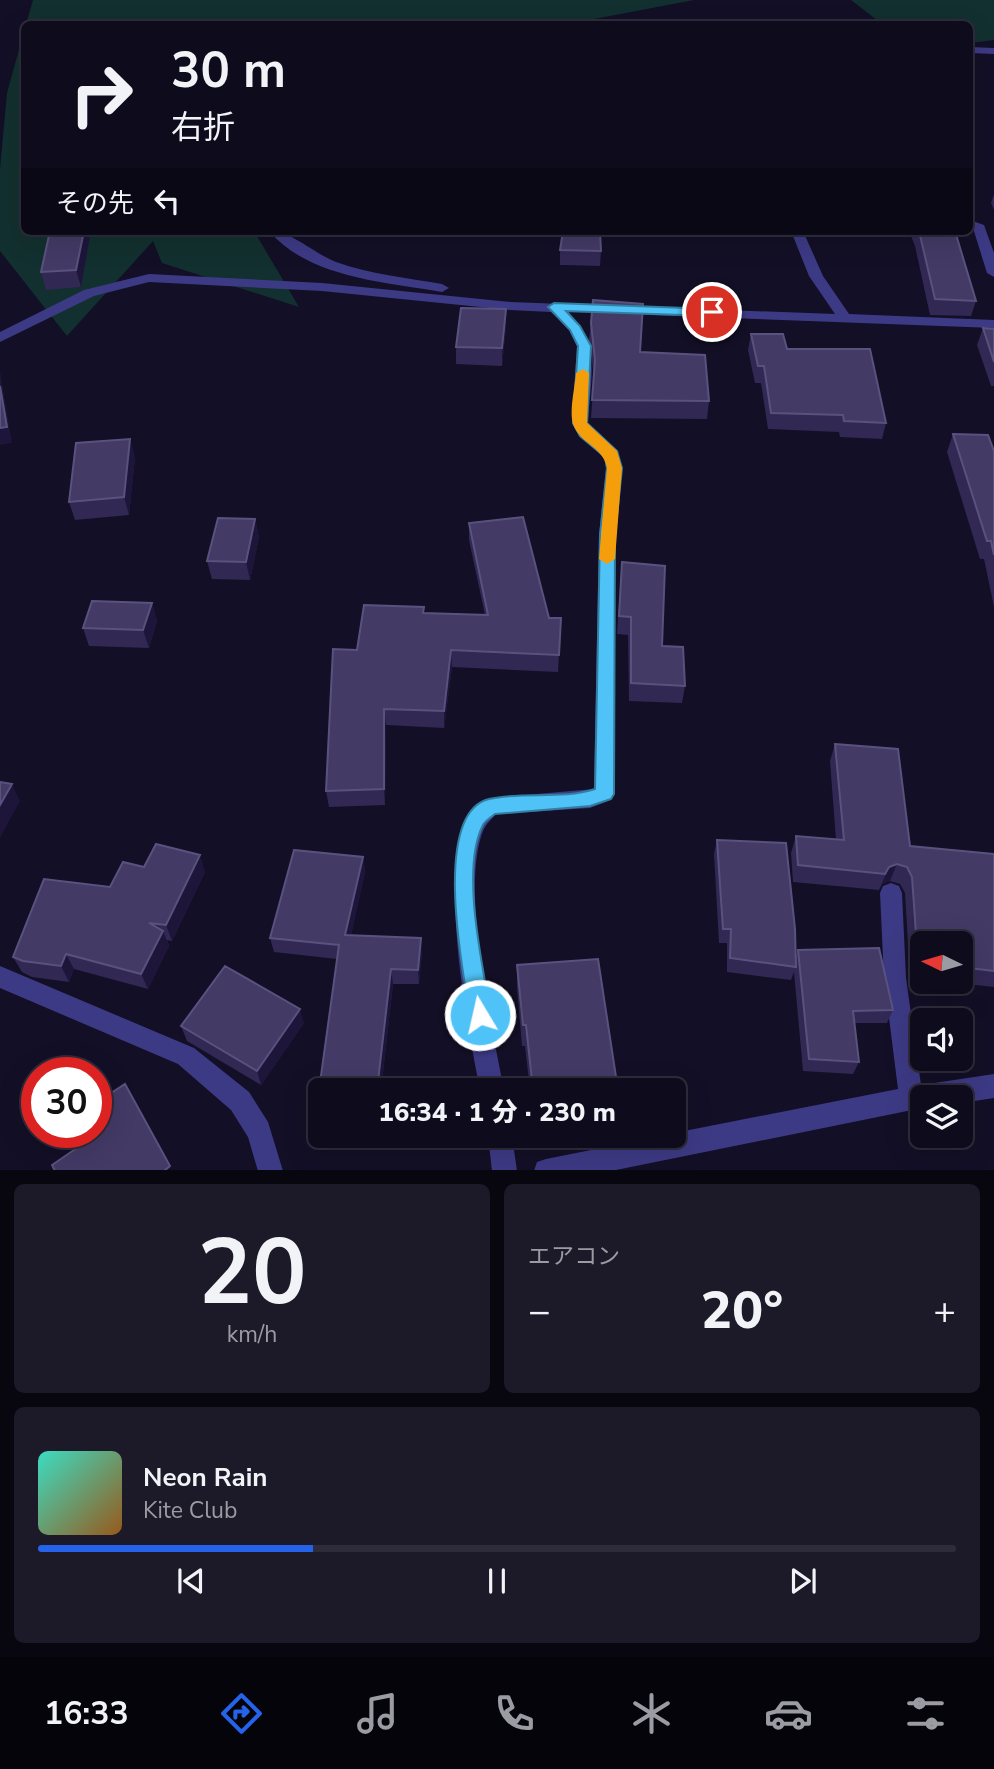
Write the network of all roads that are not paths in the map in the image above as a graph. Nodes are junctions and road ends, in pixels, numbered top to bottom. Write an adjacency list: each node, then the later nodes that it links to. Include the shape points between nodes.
1 (973, 50): 2 (street)
2 (994, 51)
3 (973, 224): 6 (street, via 978,225)
4 (280, 235): 7 (street, via 313,259 351,271)
5 (799, 235): 9 (street, via 816,276)
6 (994, 273)
7 (510, 306): 8 (street); 11 (street, via 322,287 149,278 89,293)
8 (554, 307): 9 (street); 14 (street, via 576,328 584,346 580,423 612,455 614,468 607,535 604,794 590,799 490,806 475,820 466,856 464,914)
9 (844, 317): 10 (street)
10 (994, 324)
11 (0, 338)
12 (891, 893): 17 (street, via 895,978)
13 (0, 978): 20 (street, via 186,1056 240,1101 259,1131)
14 (490, 1078)
15 (994, 1086): 16 (street)
16 (973, 1089)
17 (910, 1090)
18 (910, 1098): 22 (street)
19 (502, 1148): 21 (street)
20 (271, 1170)
21 (505, 1170)
22 (550, 1170)

